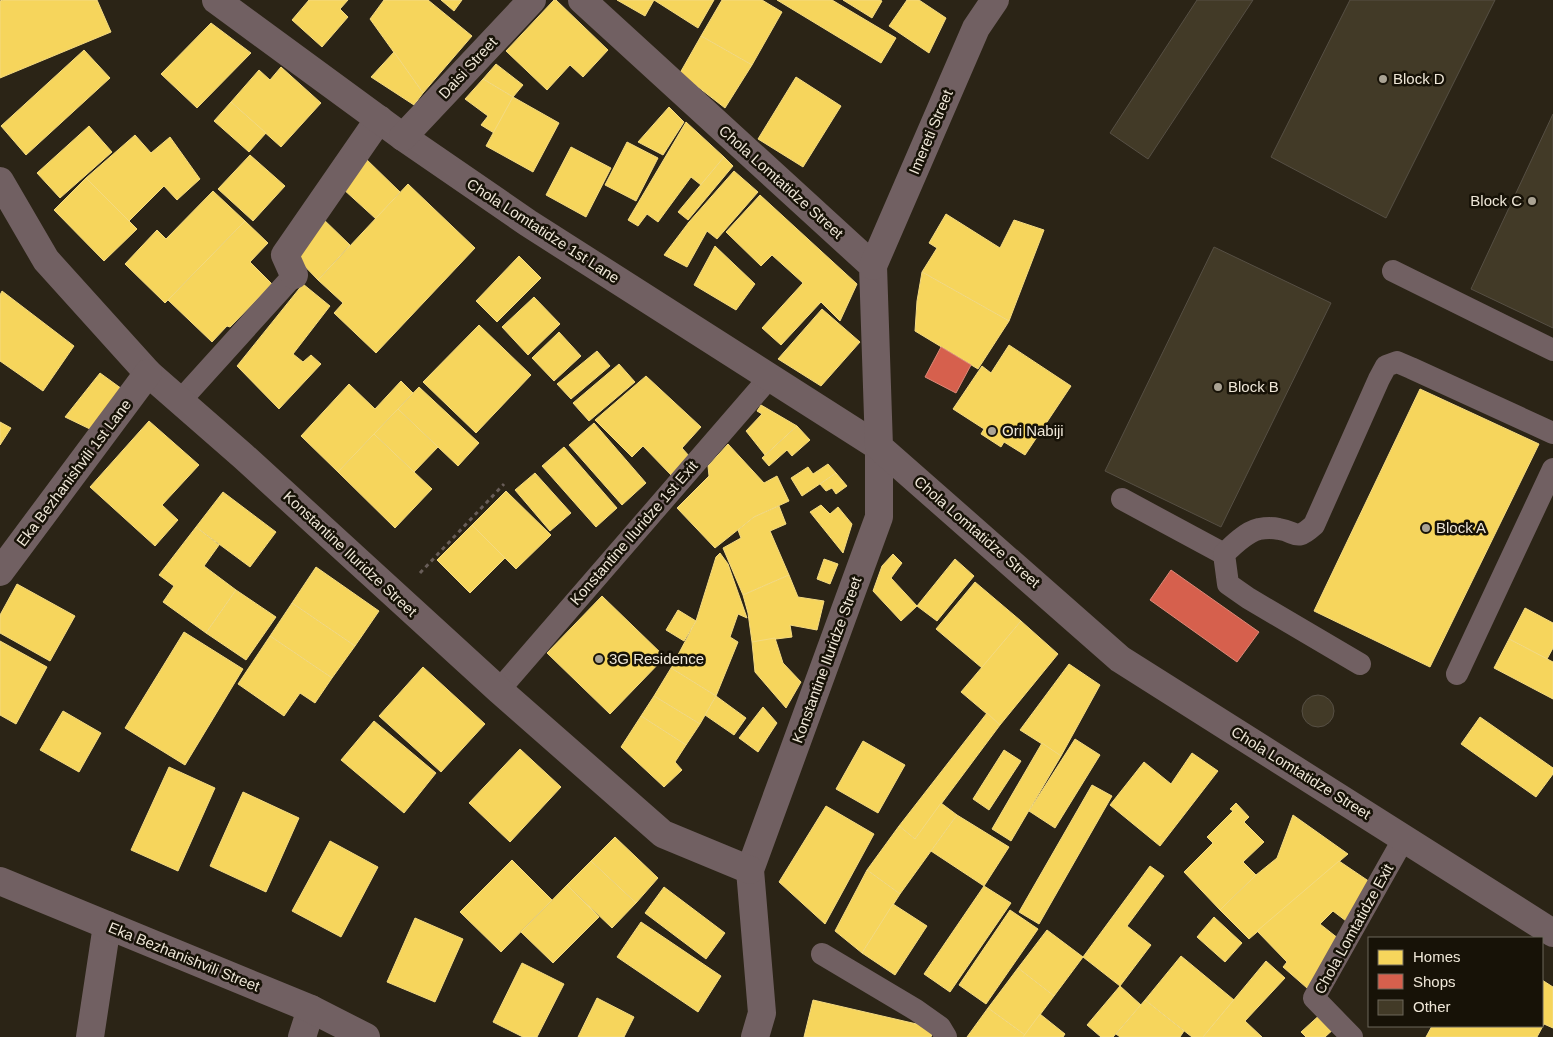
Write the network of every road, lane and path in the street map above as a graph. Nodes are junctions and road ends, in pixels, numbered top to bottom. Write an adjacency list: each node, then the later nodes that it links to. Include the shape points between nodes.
1 (216, 0): 5 (street, Chola Lomtatidze 1st Lane)
2 (532, 0): 6 (street, Daisi Street)
3 (582, 0): 8 (street, Chola Lomtatidze Street)
4 (995, 0): 8 (street, Imereti Street, via 976,28)
5 (379, 119): 6 (street, Chola Lomtatidze 1st Lane); 10 (street, via 285,255)
6 (403, 137): 13 (street, Chola Lomtatidze 1st Lane, via 528,223)
7 (0, 181): 12 (street, Konstantine Iluridze Street, via 46,260)
8 (873, 266): 16 (street)
9 (1393, 271): 11 (lane)
10 (294, 275): 14 (lane)
11 (1553, 350)
12 (148, 373): 14 (street, Konstantine Iluridze Street); 21 (street, Eka Bezhanishvili 1st Lane)
13 (770, 377): 16 (street, Chola Lomtatidze 1st Lane); 25 (lane, Konstantine Iluridze 1st Exit)
14 (180, 401): 22 (street, Konstantine Iluridze Street)
15 (1553, 433): 20 (lane, via 1397,362 1386,366 1314,525 1295,535 1280,529 1258,529 1240,539)
16 (880, 447): 26 (street, Chola Lomtatidze Street, via 1120,659); 27 (street, Konstantine Iluridze Street, via 879,517)
17 (1553, 469): 24 (lane)
18 (504, 484): 22 (path)
19 (1122, 499): 20 (lane)
20 (1224, 554): 23 (lane, via 1228,584)
21 (0, 572)
22 (397, 596): 25 (street, Konstantine Iluridze Street)
23 (1360, 664)
24 (1457, 674)
25 (499, 690): 27 (street, Konstantine Iluridze Street, via 663,834)
26 (1404, 838): 30 (street, Chola Lomtatidze Street); 38 (lane, Chola Lomtatidze Exit, via 1314,998)
27 (750, 870): 36 (street, Konstantine Iluridze Street, via 762,1013)
28 (0, 881): 29 (street, Eka Bezhanishvili Street)
29 (107, 925): 32 (street, Eka Bezhanishvili Street); 33 (street)
30 (1553, 933)
31 (822, 954): 37 (lane, via 916,1010 940,1027)
32 (311, 1009): 34 (street); 35 (street, Eka Bezhanishvili Street)
33 (90, 1037)
34 (302, 1037)
35 (366, 1037)
36 (755, 1037)
37 (946, 1037)
38 (1352, 1037)

